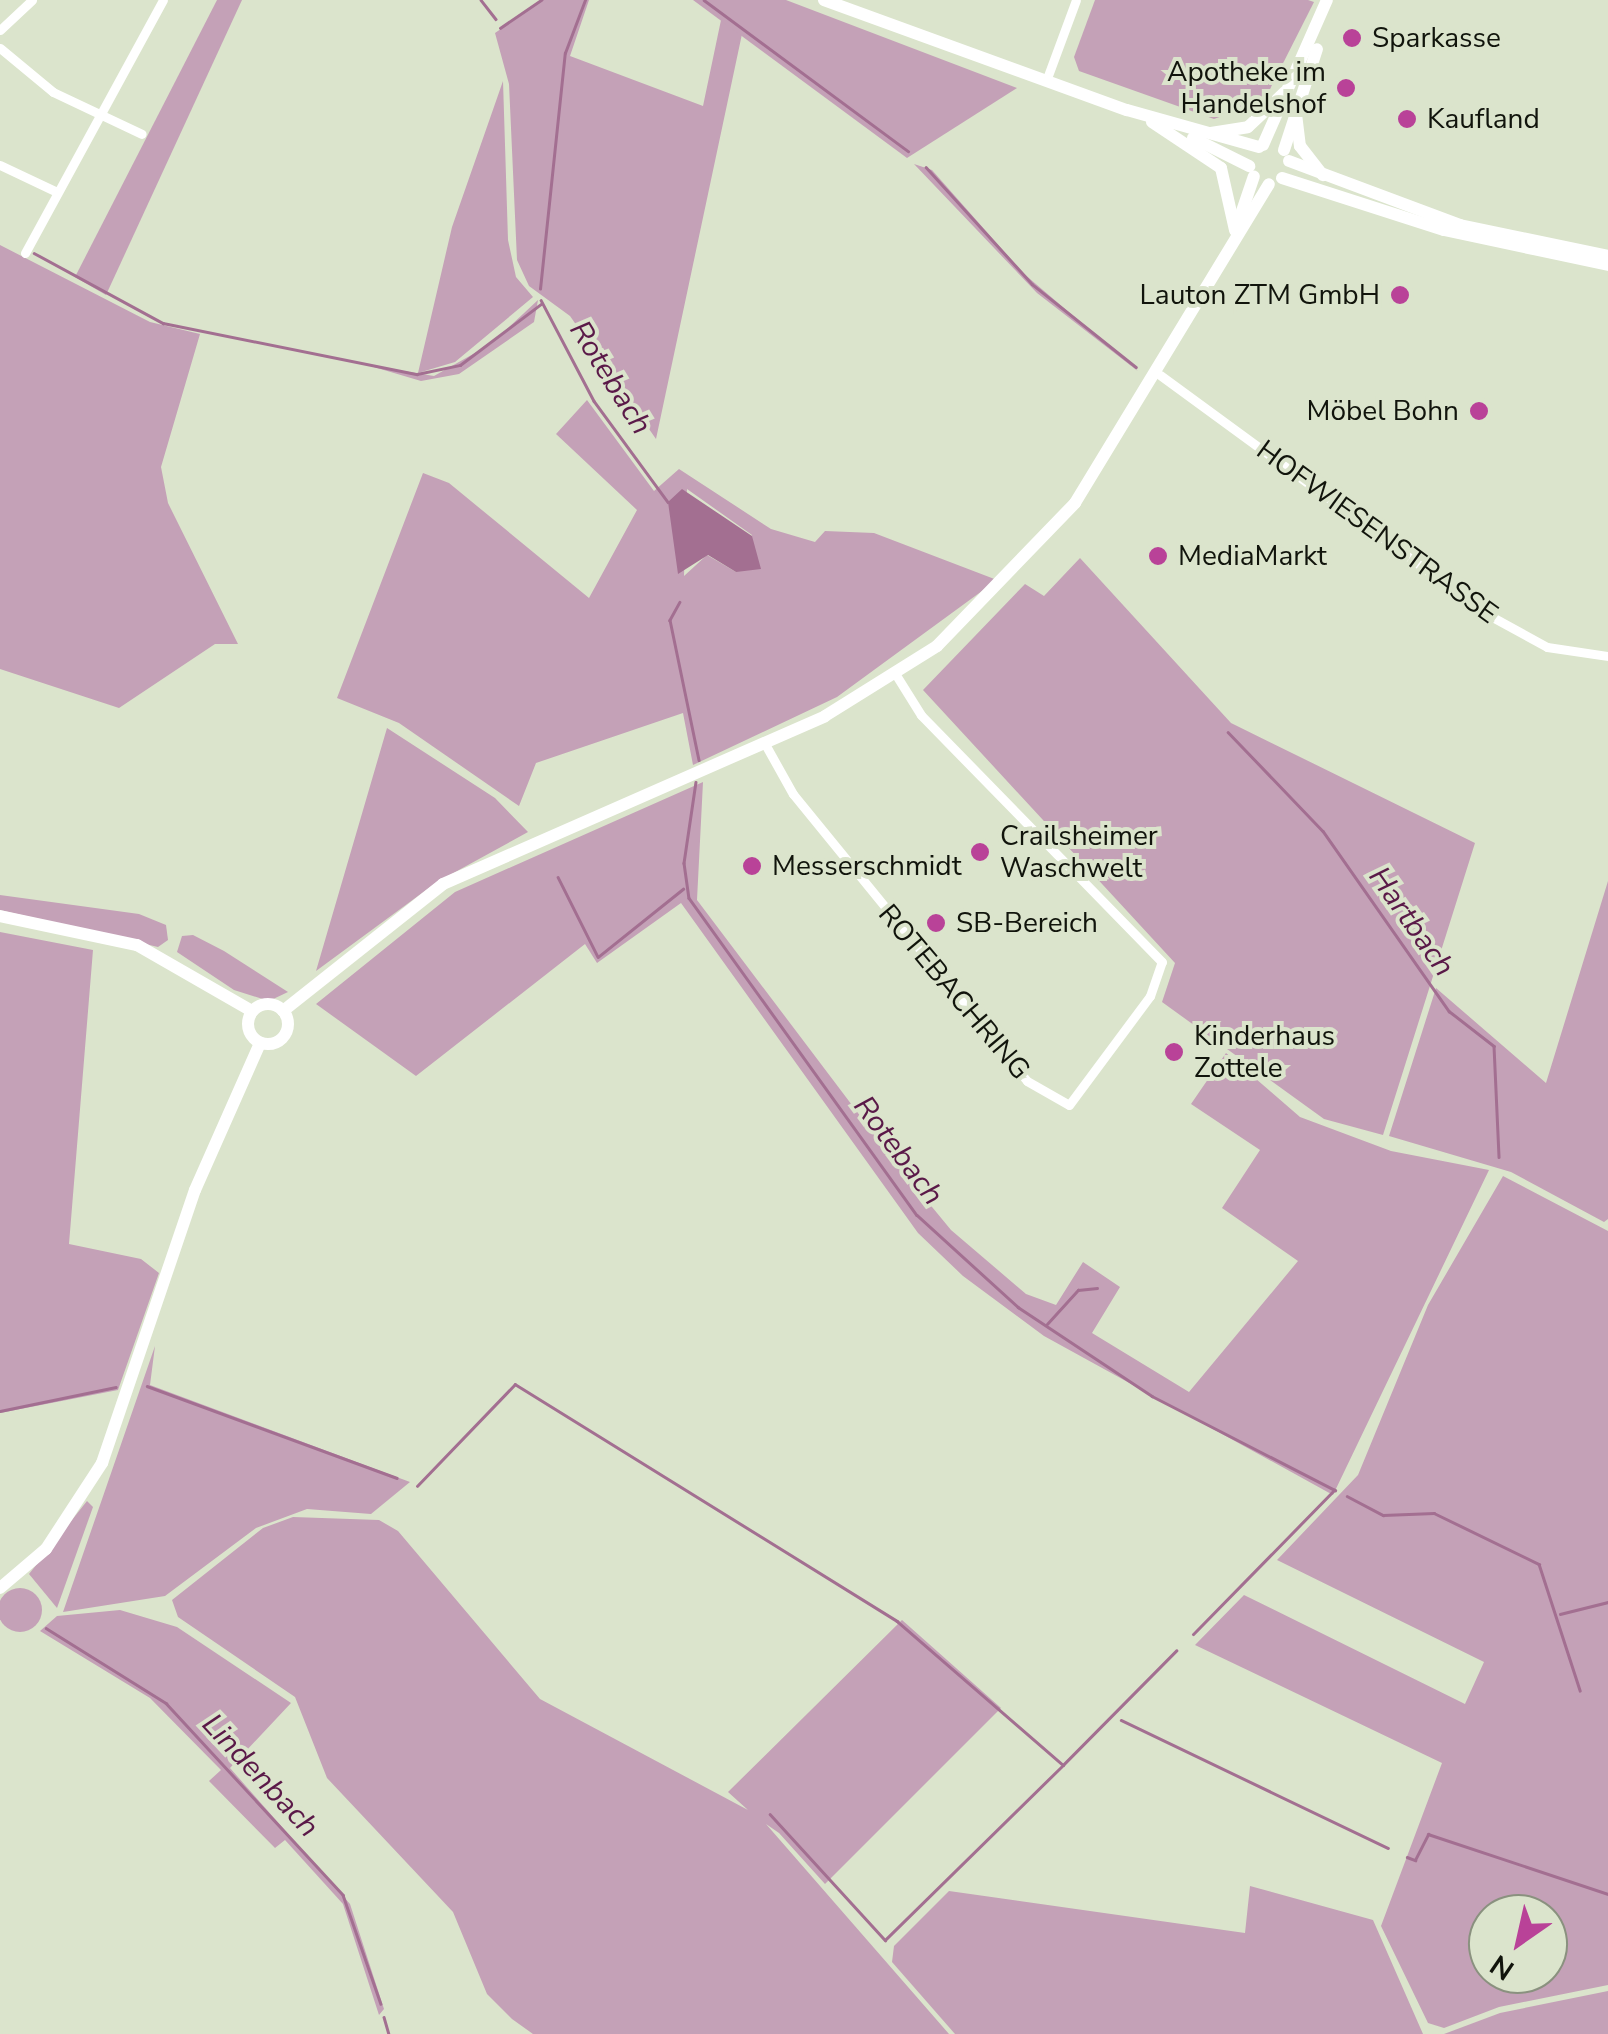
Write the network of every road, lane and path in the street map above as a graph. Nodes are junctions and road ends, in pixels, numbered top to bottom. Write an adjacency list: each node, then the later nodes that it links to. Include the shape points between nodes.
1 (32, 0): 7 (street)
2 (164, 0): 13 (street)
3 (824, 0): 10 (main road)
4 (1076, 0): 10 (street)
5 (1327, 0): 9 (main road)
6 (1336, 0): 11 (main road)
7 (0, 30)
8 (0, 48): 13 (street)
9 (1302, 64): 15 (main road, via 1263,118); 17 (main road)
10 (1046, 81): 12 (main road)
11 (1297, 102): 18 (main road); 21 (main road, via 1300,146)
12 (1127, 110): 14 (main road); 15 (main road)
13 (94, 116): 16 (street); 23 (street)
14 (1150, 120): 20 (main road); 24 (main road, via 1220,168)
15 (1201, 132): 17 (main road)
16 (142, 134)
17 (1261, 146): 18 (main road); 20 (main road)
18 (1286, 156): 21 (main road); 22 (main road)
19 (0, 165): 23 (street)
20 (1252, 171): 22 (main road); 24 (main road)
21 (1327, 179): 26 (main road, via 1460,225)
22 (1276, 181): 27 (main road, via 1444,230); 28 (main road)
23 (55, 190): 25 (street)
24 (1234, 230): 28 (main road)
25 (25, 253)
26 (1608, 256)
27 (1608, 265)
28 (1222, 270): 29 (main road)
29 (1160, 375): 30 (street, HOFWIESENSTRASSE, via 1485,613 1547,647); 31 (main road, via 1038,549)
30 (1608, 656)
31 (896, 675): 32 (main road); 32 (street, ROTEBACHRING, via 921,714 1162,962 1150,996 1069,1105 1027,1081 792,794)
32 (765, 744): 35 (main road, via 443,884)
33 (0, 916): 34 (main road, via 138,945)
34 (252, 1011): 35 (main road, via 268,1004); 36 (main road, via 249,1030)
35 (284, 1011): 36 (main road, via 285,1035)
36 (260, 1042): 37 (main road, via 195,1190 102,1463 46,1549)
37 (0, 1588)

